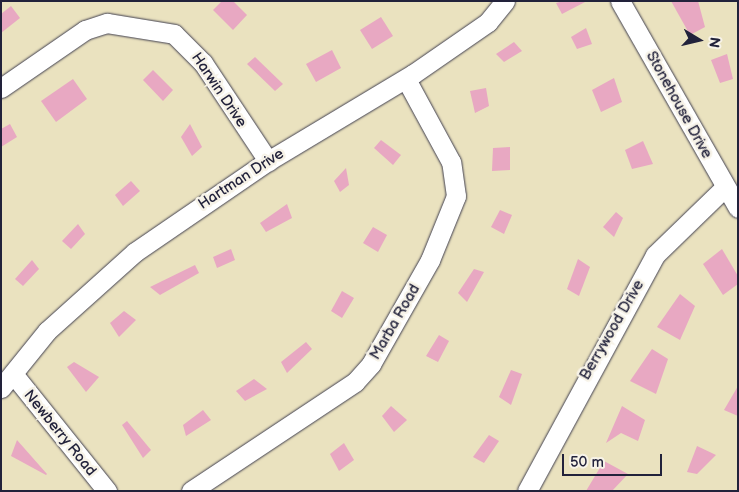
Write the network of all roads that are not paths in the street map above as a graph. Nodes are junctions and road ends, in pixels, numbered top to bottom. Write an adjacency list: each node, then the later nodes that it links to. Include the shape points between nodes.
1 (506, 1): 3 (street, Hartman Drive, via 488,22)
2 (620, 1): 6 (street, Stonehouse Drive)
3 (406, 78): 5 (street, Hartman Drive); 10 (street, Marba Road, via 451,162 456,196 430,260 371,364 356,382)
4 (1, 88): 5 (street, Harwin Drive, via 85,30 107,23 174,34 203,63)
5 (268, 161): 8 (street, Hartman Drive, via 135,252 47,331)
6 (723, 189): 7 (street, Stonehouse Drive); 11 (street, Berrywood Drive, via 655,255)
7 (738, 208)
8 (8, 382): 9 (street, Newberry Road)
9 (107, 491)
10 (191, 491)
11 (527, 491)

